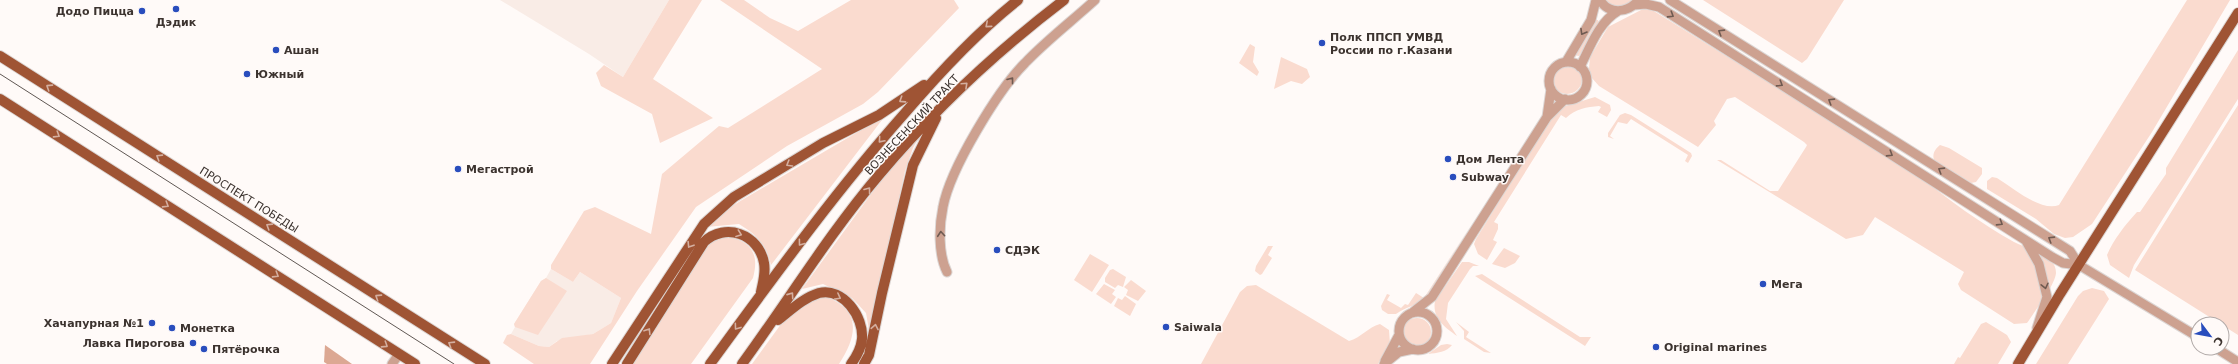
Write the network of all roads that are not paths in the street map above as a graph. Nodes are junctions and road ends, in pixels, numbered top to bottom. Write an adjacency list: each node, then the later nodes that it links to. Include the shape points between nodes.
1 (1018, 0): 13 (main road, ВОЗНЕСЕНСКИЙ ТРАКТ, one-way to 13, via 987,25)
2 (1064, 0): 17 (main road, ВОЗНЕСЕНСКИЙ ТРАКТ, one-way to 2, via 1018,35)
3 (1095, 0): 21 (street, one-way to 3, via 943,263 940,227 943,206 980,125 1025,63)
4 (1596, 0): 11 (street, one-way to 11, via 1590,20)
5 (1600, 0): 8 (street, via 1606,7)
6 (1670, 0): 20 (street, one-way to 6, via 2065,247)
7 (1637, 3): 8 (street); 19 (street, one-way to 19, via 1659,8)
8 (1618, 11): 12 (street, via 1603,24)
9 (2238, 13): 20 (main road)
10 (0, 56): 36 (main road, ПРОСПЕКТ ПОБЕДЫ, one-way to 10)
11 (1566, 62): 12 (street); 14 (street, via 1551,72)
12 (1580, 66): 16 (street, via 1586,78 1584,90 1576,98)
13 (935, 79): 22 (main road, ВОЗНЕСЕНСКИЙ ТРАКТ, one-way to 22, via 868,154); 37 (main road, one-way to 37, via 879,115 823,143 734,197 704,224)
14 (1551, 89): 16 (street); 18 (street)
15 (0, 99): 31 (main road, one-way to 31)
16 (1565, 99): 18 (street)
17 (940, 108): 26 (main road, ВОЗНЕСЕНСКИЙ ТРАКТ, one-way to 17, via 879,175); 42 (main road, one-way to 17, via 869,355 913,165)
18 (1547, 117): 23 (street)
19 (2024, 238): 20 (street, via 2063,263); 29 (street, one-way to 29, via 2039,264 2047,297)
20 (2079, 265): 27 (street); 29 (main road)
21 (948, 272)
22 (760, 295): 38 (main road, one-way to 22, via 704,242 712,234 734,232 745,236 758,248 764,262 765,274); 39 (main road, ВОЗНЕСЕНСКИЙ ТРАКТ, one-way to 39)
23 (1432, 297): 24 (street); 25 (street)
24 (1413, 312): 25 (street); 28 (street, via 1402,321)
25 (1431, 316): 30 (street, via 1437,327 1434,341 1425,348)
26 (769, 327): 40 (main road, ВОЗНЕСЕНСКИЙ ТРАКТ); 41 (main road, one-way to 41, via 802,301 820,293 836,295 847,302 858,315 862,337 859,352)
27 (2190, 332)
28 (1399, 335): 30 (street, via 1404,344); 43 (street)
29 (2032, 343): 44 (main road)
30 (1413, 349): 43 (street, via 1399,352)
31 (399, 354): 34 (street); 35 (main road)
32 (2229, 356): 33 (street)
33 (2238, 362)
34 (392, 364)
35 (416, 364)
36 (485, 364)
37 (612, 364)
38 (627, 364)
39 (710, 364)
40 (742, 364)
41 (851, 364)
42 (864, 364)
43 (1384, 364)
44 (2018, 364)

